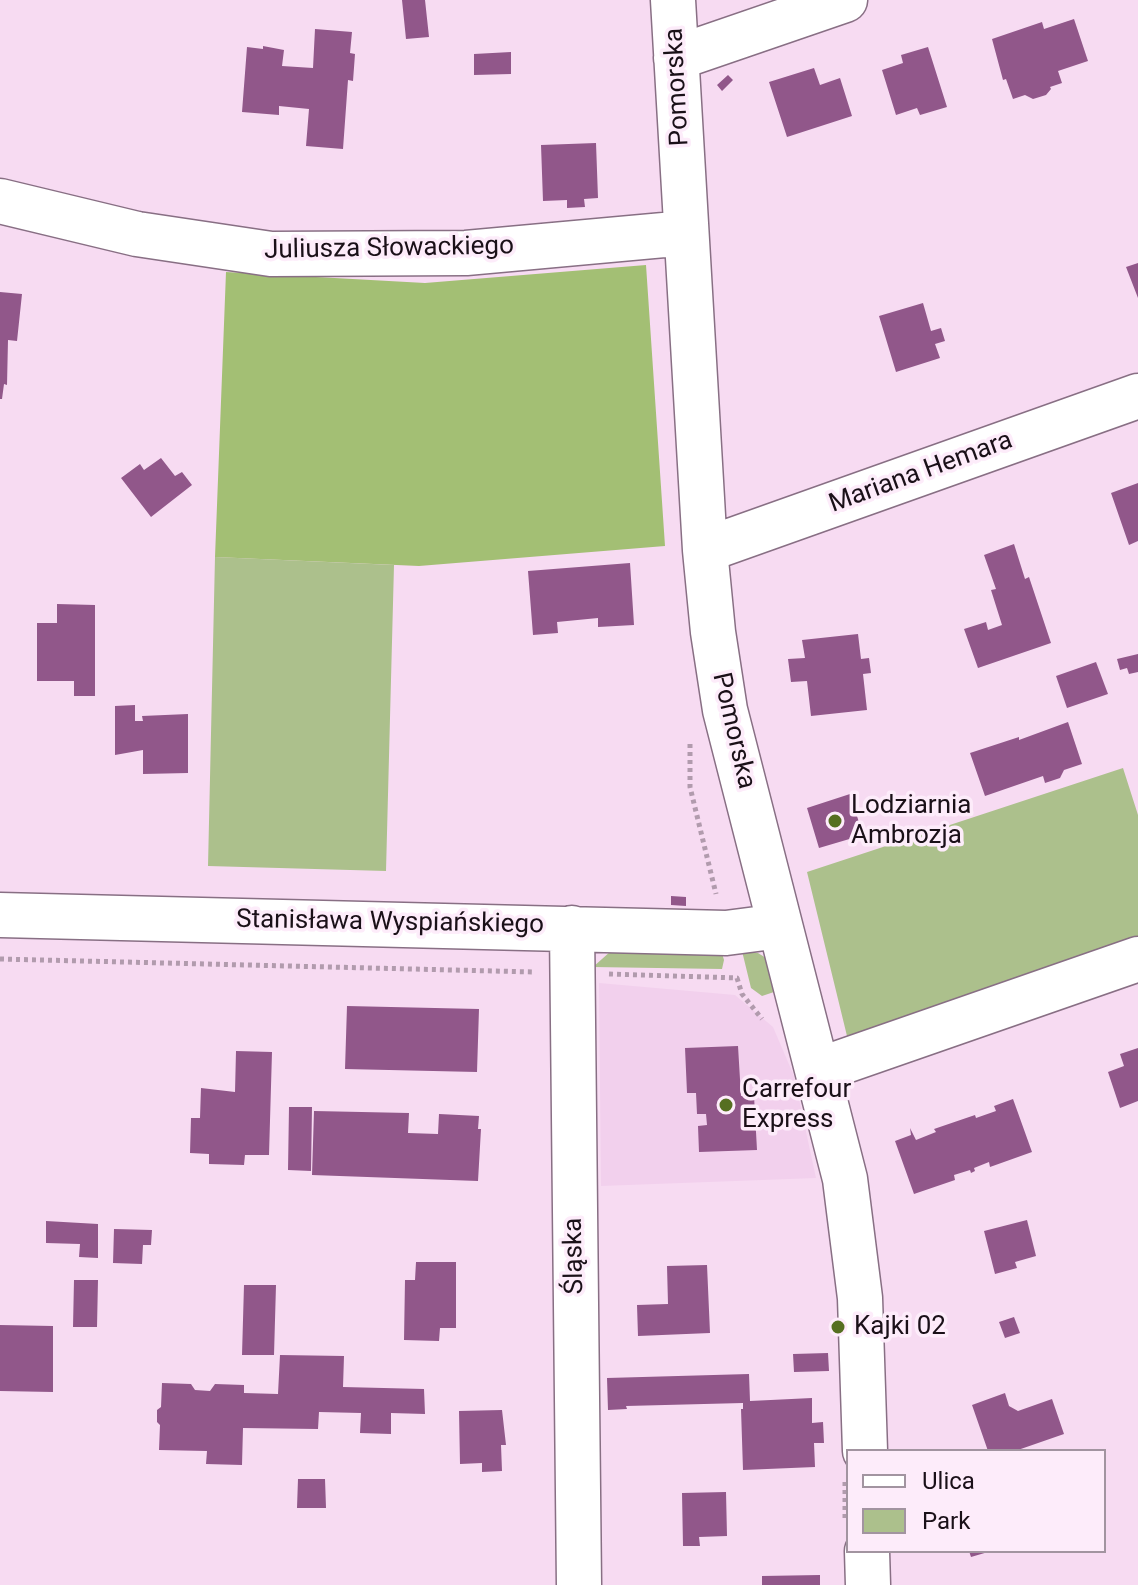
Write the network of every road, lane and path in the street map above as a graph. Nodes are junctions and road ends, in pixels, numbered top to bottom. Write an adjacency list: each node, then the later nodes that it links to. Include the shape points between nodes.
1 (673, 0): 3 (street, Pomorska)
2 (845, 0): 3 (street)
3 (676, 58): 5 (street, Pomorska)
4 (0, 201): 5 (street, Juliusza Słowackiego, via 137,234 271,254 466,253)
5 (686, 233): 7 (street, Pomorska)
6 (1138, 396): 7 (street, Mariana Hemara)
7 (705, 550): 11 (street, Pomorska, via 725,710)
8 (690, 740): 9 (path, via 690,787)
9 (717, 898)
10 (0, 915): 12 (street, Stanisława Wyspiańskiego)
11 (780, 926): 12 (street, Stanisława Wyspiańskiego, via 726,933); 18 (street, Pomorska)
12 (572, 928): 21 (street, Śląska)
13 (0, 959): 15 (path)
14 (1138, 959): 18 (street)
15 (536, 972)
16 (604, 974): 17 (path, via 737,978 742,994)
17 (768, 1025)
18 (819, 1070): 19 (street, Pomorska, via 845,1179 856,1258)
19 (865, 1449)
20 (867, 1553): 22 (street)
21 (579, 1585)
22 (868, 1585)

